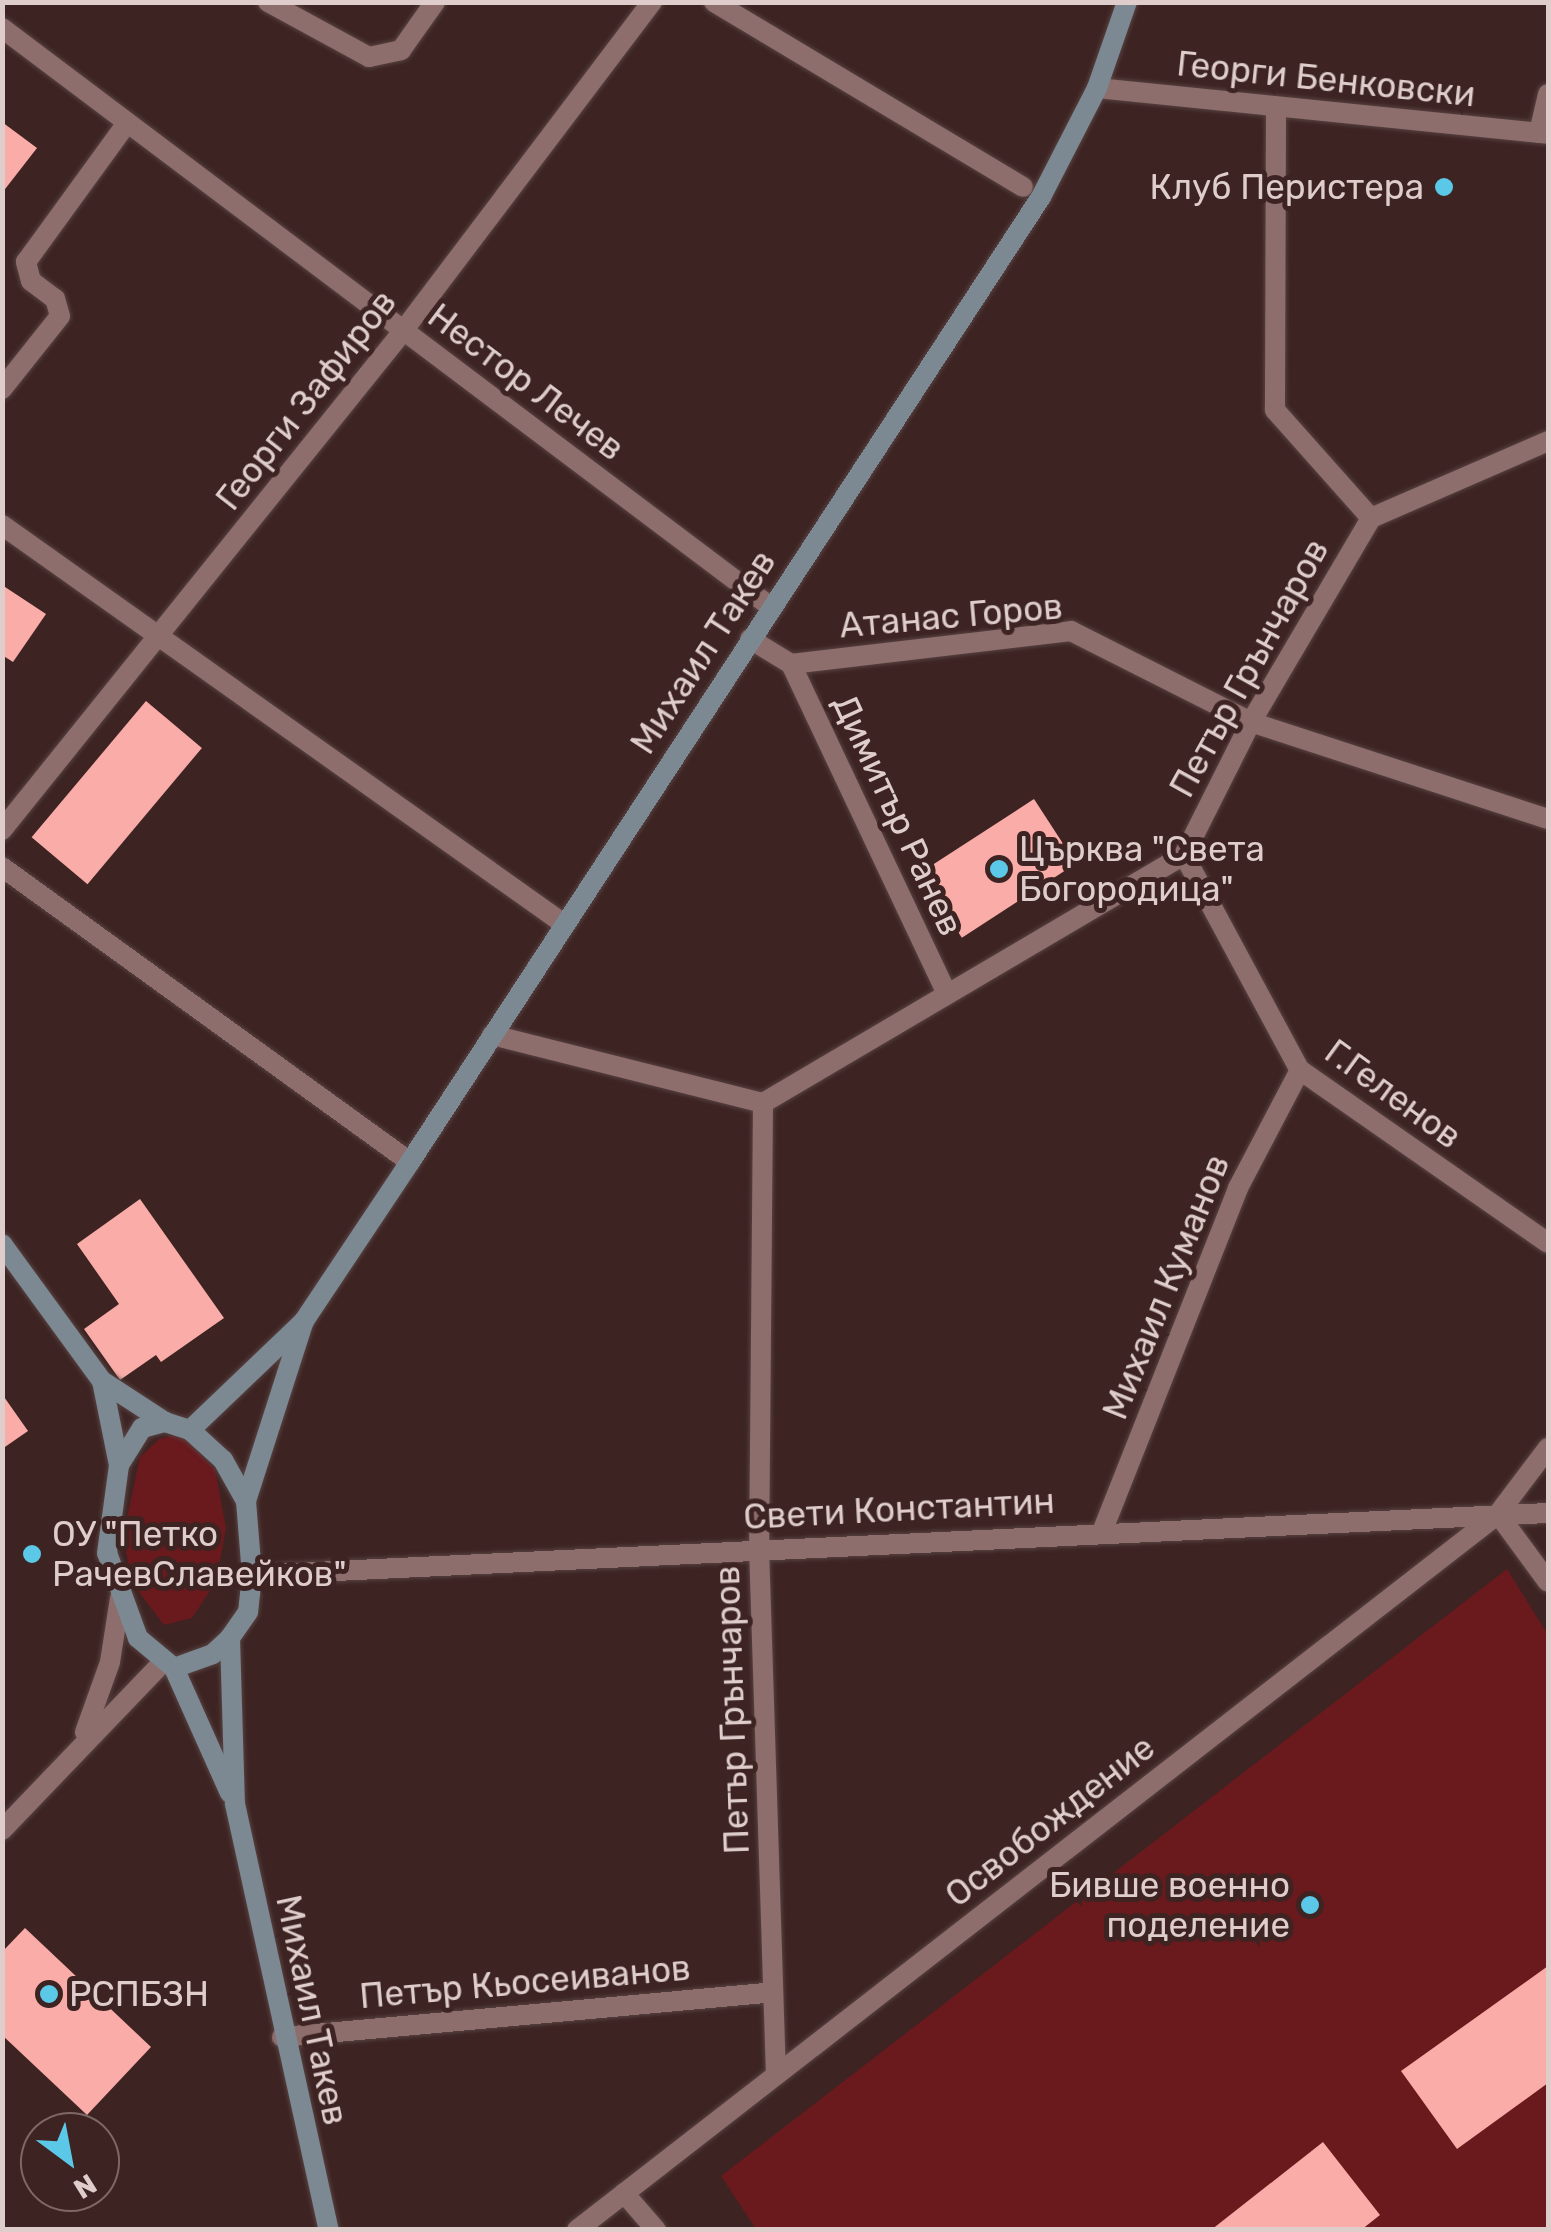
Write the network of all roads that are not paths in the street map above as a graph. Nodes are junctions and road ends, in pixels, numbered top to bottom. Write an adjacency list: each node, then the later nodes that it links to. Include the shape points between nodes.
1 (268, 2): 2 (street, via 369,56 401,50)
2 (435, 2)
3 (652, 2): 13 (street, Георги Зафиров)
4 (714, 2): 12 (street)
5 (1127, 2): 7 (main road, Михаил Такев)
6 (2, 28): 10 (street, Нестор Лечев)
7 (1097, 88): 9 (street, Георги Бенковски); 18 (main road, Михаил Такев, via 1040,197)
8 (1548, 94): 11 (street)
9 (1276, 108): 11 (street, Георги Бенковски); 16 (street, via 1275,410)
10 (128, 123): 13 (street, Нестор Лечев); 14 (street, via 26,262 31,281 55,299 60,316)
11 (1544, 133)
12 (1023, 187)
13 (402, 331): 18 (street, Нестор Лечев); 19 (street, Георги Зафиров)
14 (2, 389)
15 (1548, 441): 16 (street, Петър Грънчаров)
16 (1371, 518): 22 (street, Петър Грънчаров)
17 (2, 525): 19 (street)
18 (772, 606): 20 (main road, Михаил Такев)
19 (160, 639): 24 (street, Георги Зафиров); 27 (street)
20 (750, 640): 21 (street); 27 (main road, Михаил Такев)
21 (791, 664): 22 (street, Атанас Горов, via 1070,631); 28 (street, Димитър Ранев)
22 (1251, 722): 23 (street, Атанас Горов); 25 (street, Петър Грънчаров)
23 (1548, 819)
24 (2, 830)
25 (1184, 854): 28 (street, Петър Грънчаров); 30 (street, Г.Геленов)
26 (2, 867): 32 (street)
27 (564, 924): 29 (main road, Михаил Такев)
28 (946, 994): 31 (street, Петър Грънчаров)
29 (492, 1035): 31 (street); 32 (main road, Михаил Такев)
30 (1300, 1070): 33 (street, Г.Геленов); 44 (street, Михаил Куманов, via 1238,1188)
31 (763, 1103): 45 (street, Петър Грънчаров)
32 (410, 1162): 35 (main road, Михаил Такев)
33 (1548, 1243)
34 (2, 1244): 36 (main road)
35 (304, 1321): 38 (main road, Михаил Такев); 41 (main road, Михаил Такев)
36 (102, 1381): 37 (main road); 40 (main road)
37 (165, 1422): 38 (main road); 40 (main road, via 142,1428)
38 (190, 1430): 41 (main road, via 223,1460)
39 (1548, 1448): 43 (street, Освобождение)
40 (119, 1465): 48 (main road, via 107,1553)
41 (246, 1502): 46 (main road)
42 (1548, 1513): 43 (street, Свети Константин)
43 (1498, 1514): 44 (street, Свети Константин); 47 (street); 56 (street, Освобождение)
44 (1102, 1532): 45 (street, Свети Константин)
45 (759, 1547): 46 (street, Свети Константин); 54 (street, Петър Грънчаров)
46 (252, 1574): 49 (main road, via 248,1612)
47 (1548, 1582)
48 (120, 1598): 50 (main road, via 138,1638); 51 (street, via 110,1662)
49 (230, 1638): 50 (main road, via 213,1654); 52 (main road, Михаил Такев)
50 (168, 1666): 51 (street); 52 (main road, Михаил Такев)
51 (82, 1739): 53 (street)
52 (235, 1804): 55 (main road, Михаил Такев)
53 (2, 1830)
54 (773, 1992): 55 (street, Петър Кьосеиванов); 56 (street, Петър Грънчаров)
55 (282, 2037): 58 (main road, Михаил Такев)
56 (776, 2075): 57 (street, Освобождение)
57 (624, 2193): 59 (street, Освобождение); 60 (street)
58 (329, 2230)
59 (577, 2230)
60 (656, 2230)

